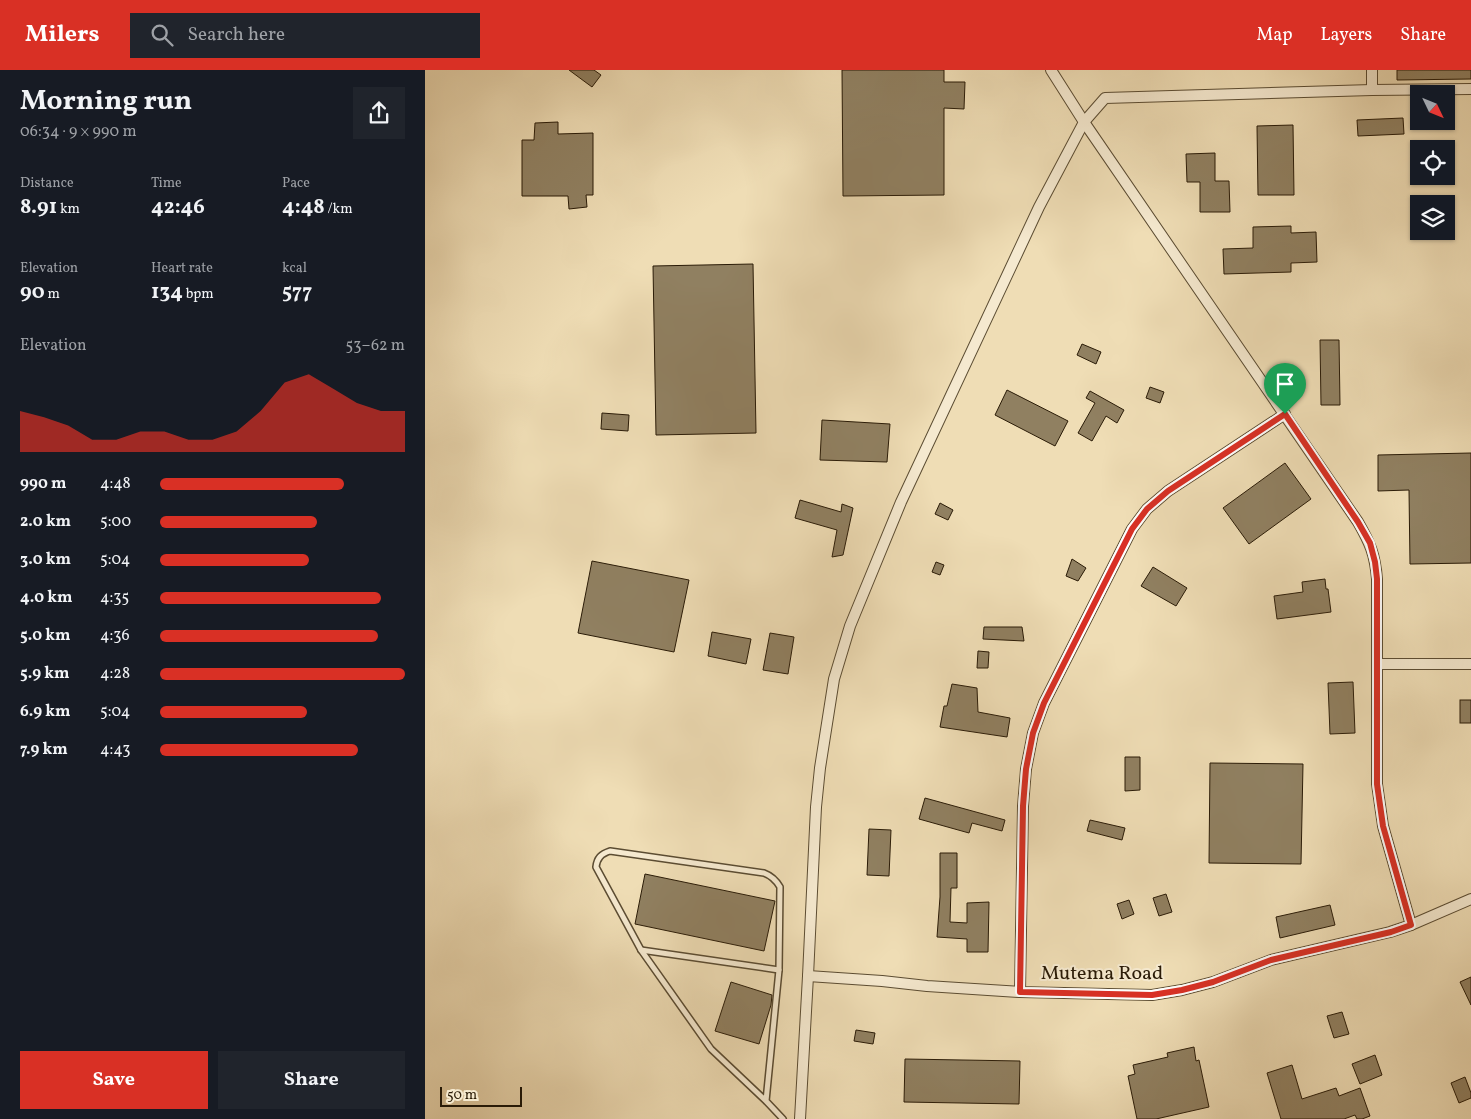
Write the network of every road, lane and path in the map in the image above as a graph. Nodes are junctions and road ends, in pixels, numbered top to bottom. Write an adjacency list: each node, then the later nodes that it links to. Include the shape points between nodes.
1 (1051, 70): 5 (street)
2 (1372, 70): 4 (street)
3 (1471, 89): 4 (street)
4 (1372, 90): 5 (street, via 1105,98)
5 (1084, 122): 6 (street); 13 (street, via 1039,207 905,493 850,626 834,679 818,788)
6 (1285, 414): 7 (street, via 1370,543 1377,579); 14 (street, via 1168,491 1147,509 1132,529 1044,703 1033,733 1025,778)
7 (1377, 664): 8 (street); 10 (street, via 1379,804)
8 (1471, 664)
9 (1471, 899): 10 (street, Mutema Road)
10 (1411, 925): 14 (street, Mutema Road, via 1271,960 1182,990 1152,995)
11 (641, 950): 12 (lane); 12 (lane, via 596,867 603,853 610,851 771,876 779,888); 15 (lane, via 711,1049)
12 (779, 970): 15 (lane)
13 (808, 976): 14 (street, Mutema Road); 17 (street)
14 (1020, 992)
15 (766, 1101): 16 (lane)
16 (783, 1119)
17 (800, 1119)

